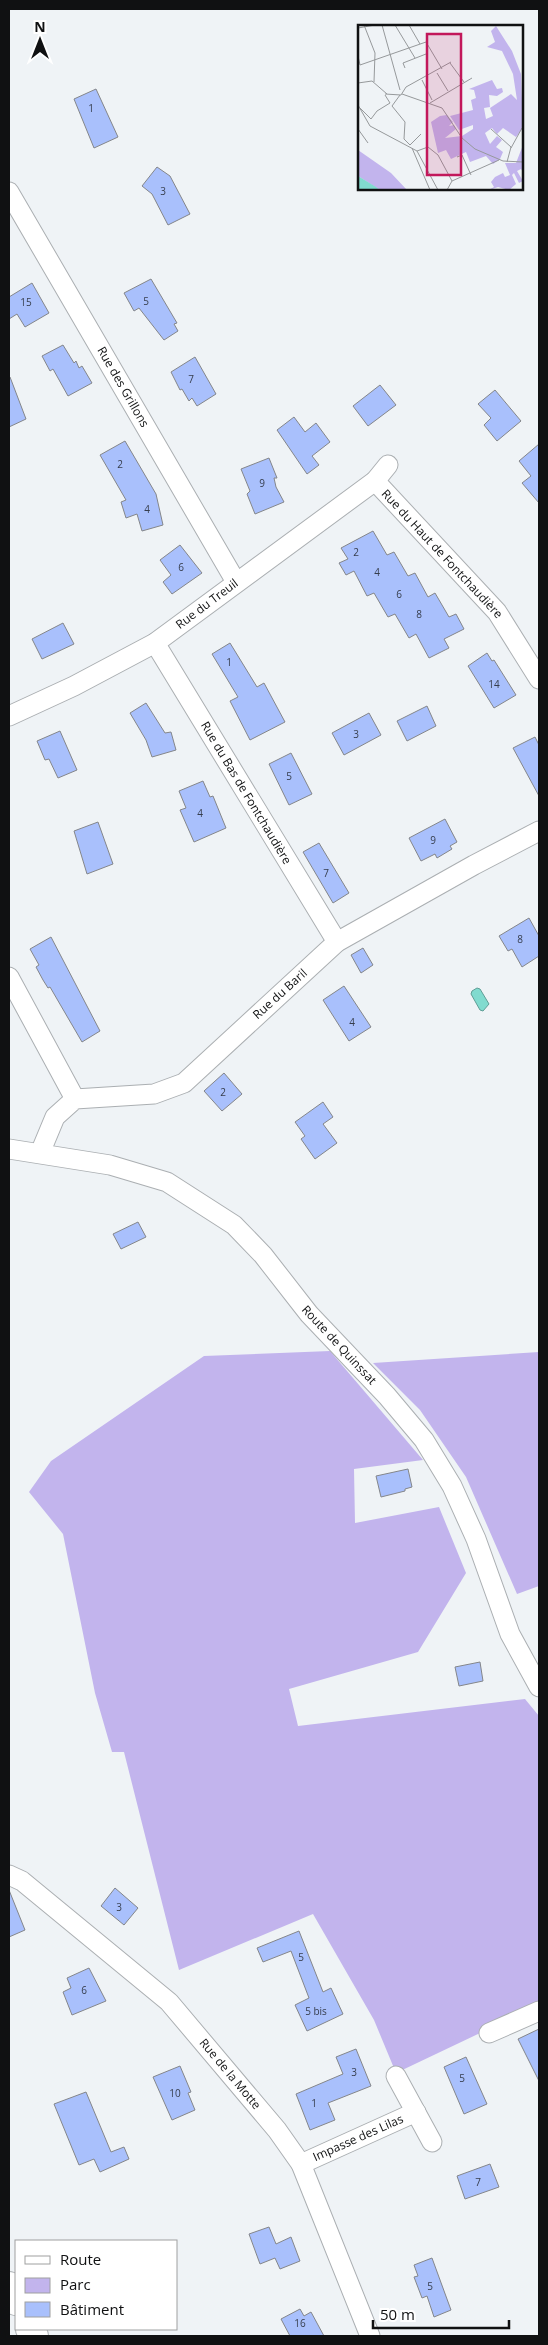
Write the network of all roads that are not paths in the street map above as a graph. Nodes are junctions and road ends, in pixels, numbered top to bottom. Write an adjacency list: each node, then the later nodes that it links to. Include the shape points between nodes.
1 (9, 192): 4 (street, Rue des Grillons)
2 (388, 465): 3 (street, Rue du Treuil)
3 (375, 481): 4 (street, Rue du Treuil); 6 (street, Rue du Haut de Fontchaudière, via 497,612)
4 (236, 582): 5 (street, Rue du Treuil)
5 (155, 643): 7 (street, Rue du Treuil); 9 (street, Rue du Bas de Fontchaudière)
6 (539, 679)
7 (9, 716)
8 (539, 831): 9 (street, Rue du Baril)
9 (337, 942): 11 (street, Rue du Baril, via 184,1083 154,1094)
10 (9, 977): 11 (street)
11 (75, 1099): 13 (street, via 55,1117)
12 (9, 1149): 13 (street, Route de Quinssat)
13 (40, 1153): 14 (street, Route de Quinssat, via 110,1165 167,1182 234,1224 263,1255 309,1314 424,1440 452,1486 476,1539 510,1634)
14 (539, 1688)
15 (9, 1875): 21 (street, Rue de la Motte, via 22,1881 169,2002 277,2130)
16 (539, 2011): 17 (street)
17 (489, 2033)
18 (396, 2076): 19 (street, Impasse des Lilas)
19 (416, 2112): 20 (street, Impasse des Lilas); 21 (street, Impasse des Lilas)
20 (432, 2142)
21 (301, 2164): 24 (street, Rue de la Motte)
22 (9, 2286): 23 (main road)
23 (15, 2299)
24 (370, 2336)

